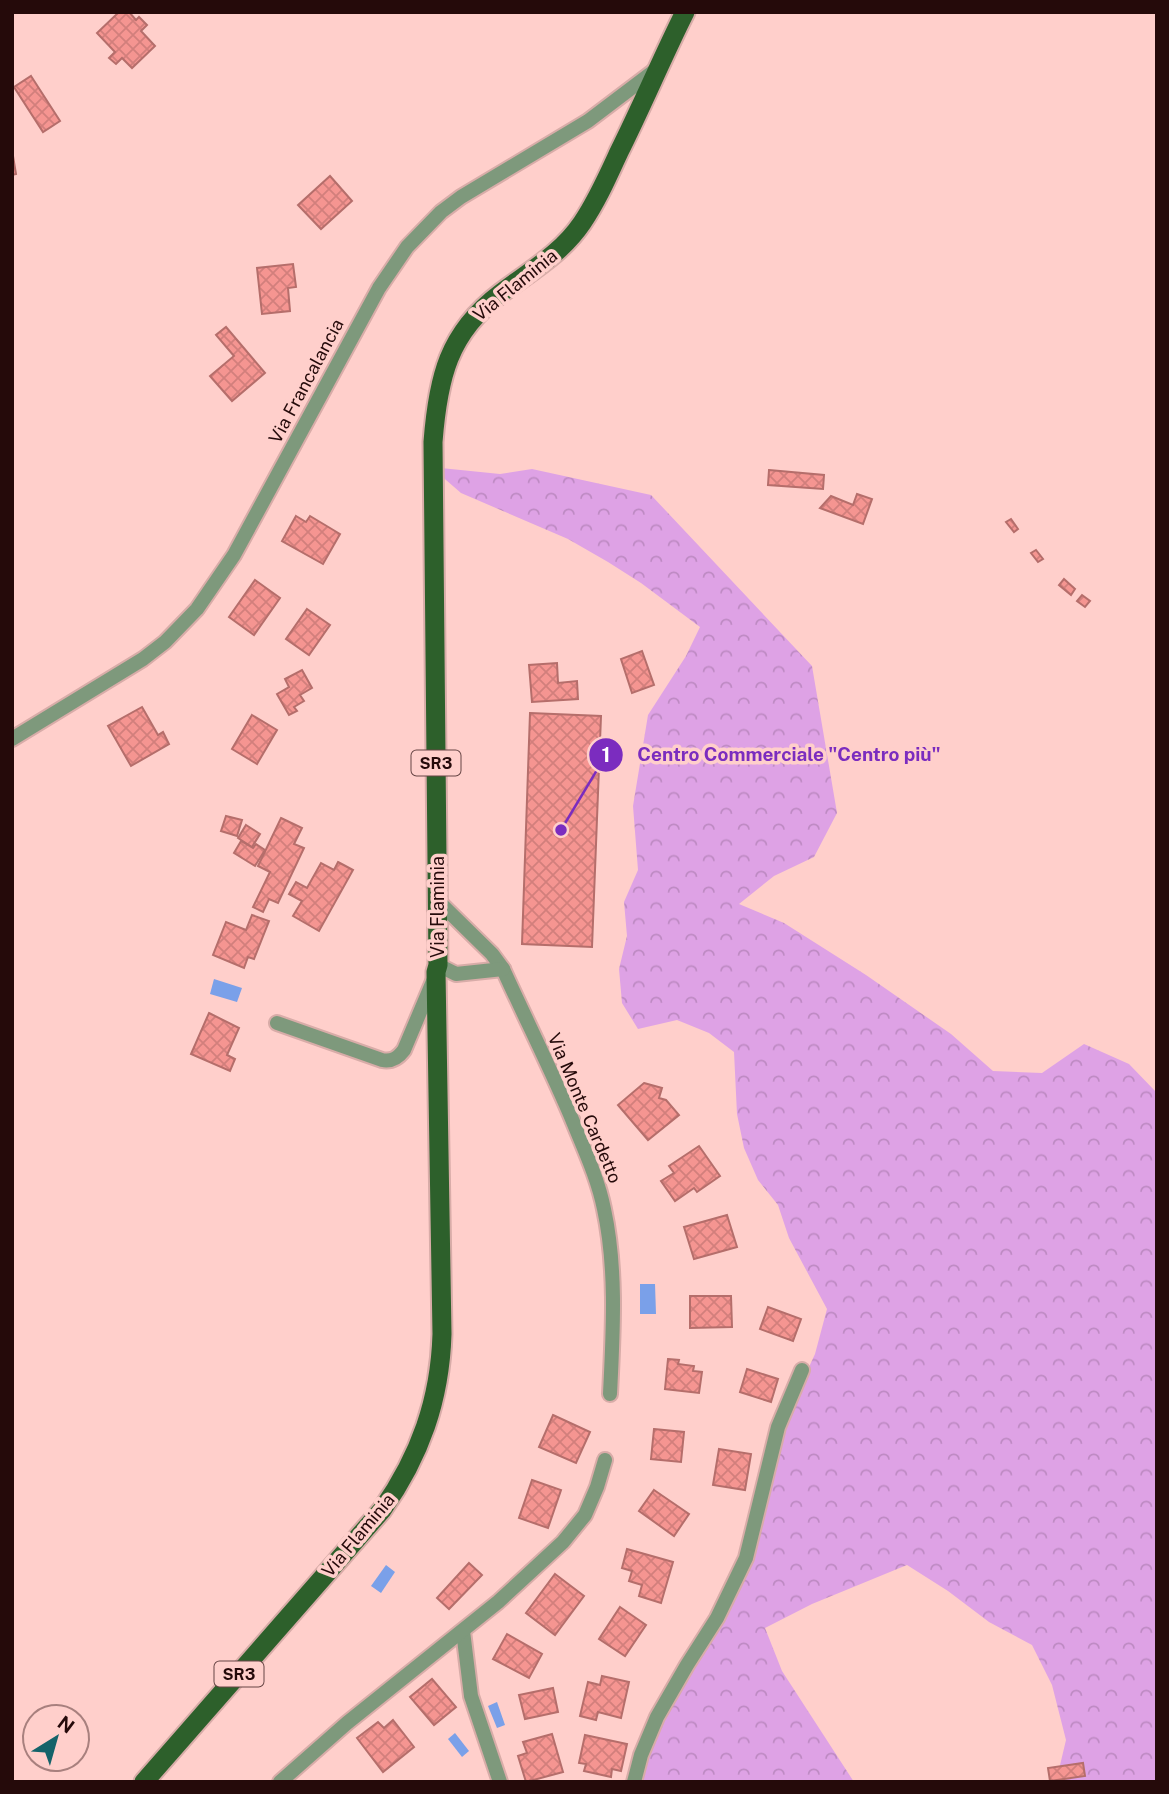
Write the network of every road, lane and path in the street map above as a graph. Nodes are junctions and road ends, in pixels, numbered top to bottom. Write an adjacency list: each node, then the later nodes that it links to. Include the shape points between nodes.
1 (685, 12): 2 (main road, Via Flaminia / SR3)
2 (662, 65): 3 (street, Via Francalancia, via 588,121 431,220 379,288 206,599 155,651); 4 (main road, Via Flaminia / SR3, via 581,224 548,260 470,321 443,374 433,442)
3 (12, 739)
4 (438, 901): 5 (street, Via Monte Cardetto); 6 (main road, Via Flaminia / SR3)
5 (463, 925): 6 (street, via 451,924); 8 (street, Via Monte Cardetto)
6 (438, 931): 7 (main road, Via Flaminia / SR3)
7 (437, 968): 8 (street, via 456,974); 9 (street, via 406,1047 396,1059 382,1060); 14 (main road, Via Flaminia / SR3, via 442,1334 437,1393 428,1425 405,1475 382,1510)
8 (503, 969): 11 (street, Via Monte Cardetto, via 568,1111 603,1204 611,1251)
9 (277, 1023)
10 (802, 1370): 17 (street, via 778,1427 746,1558 717,1618 657,1717)
11 (610, 1394)
12 (605, 1460): 13 (street, via 576,1528)
13 (463, 1631): 15 (street); 16 (street, via 471,1696)
14 (144, 1782)
15 (280, 1782)
16 (500, 1782)
17 (634, 1782)

